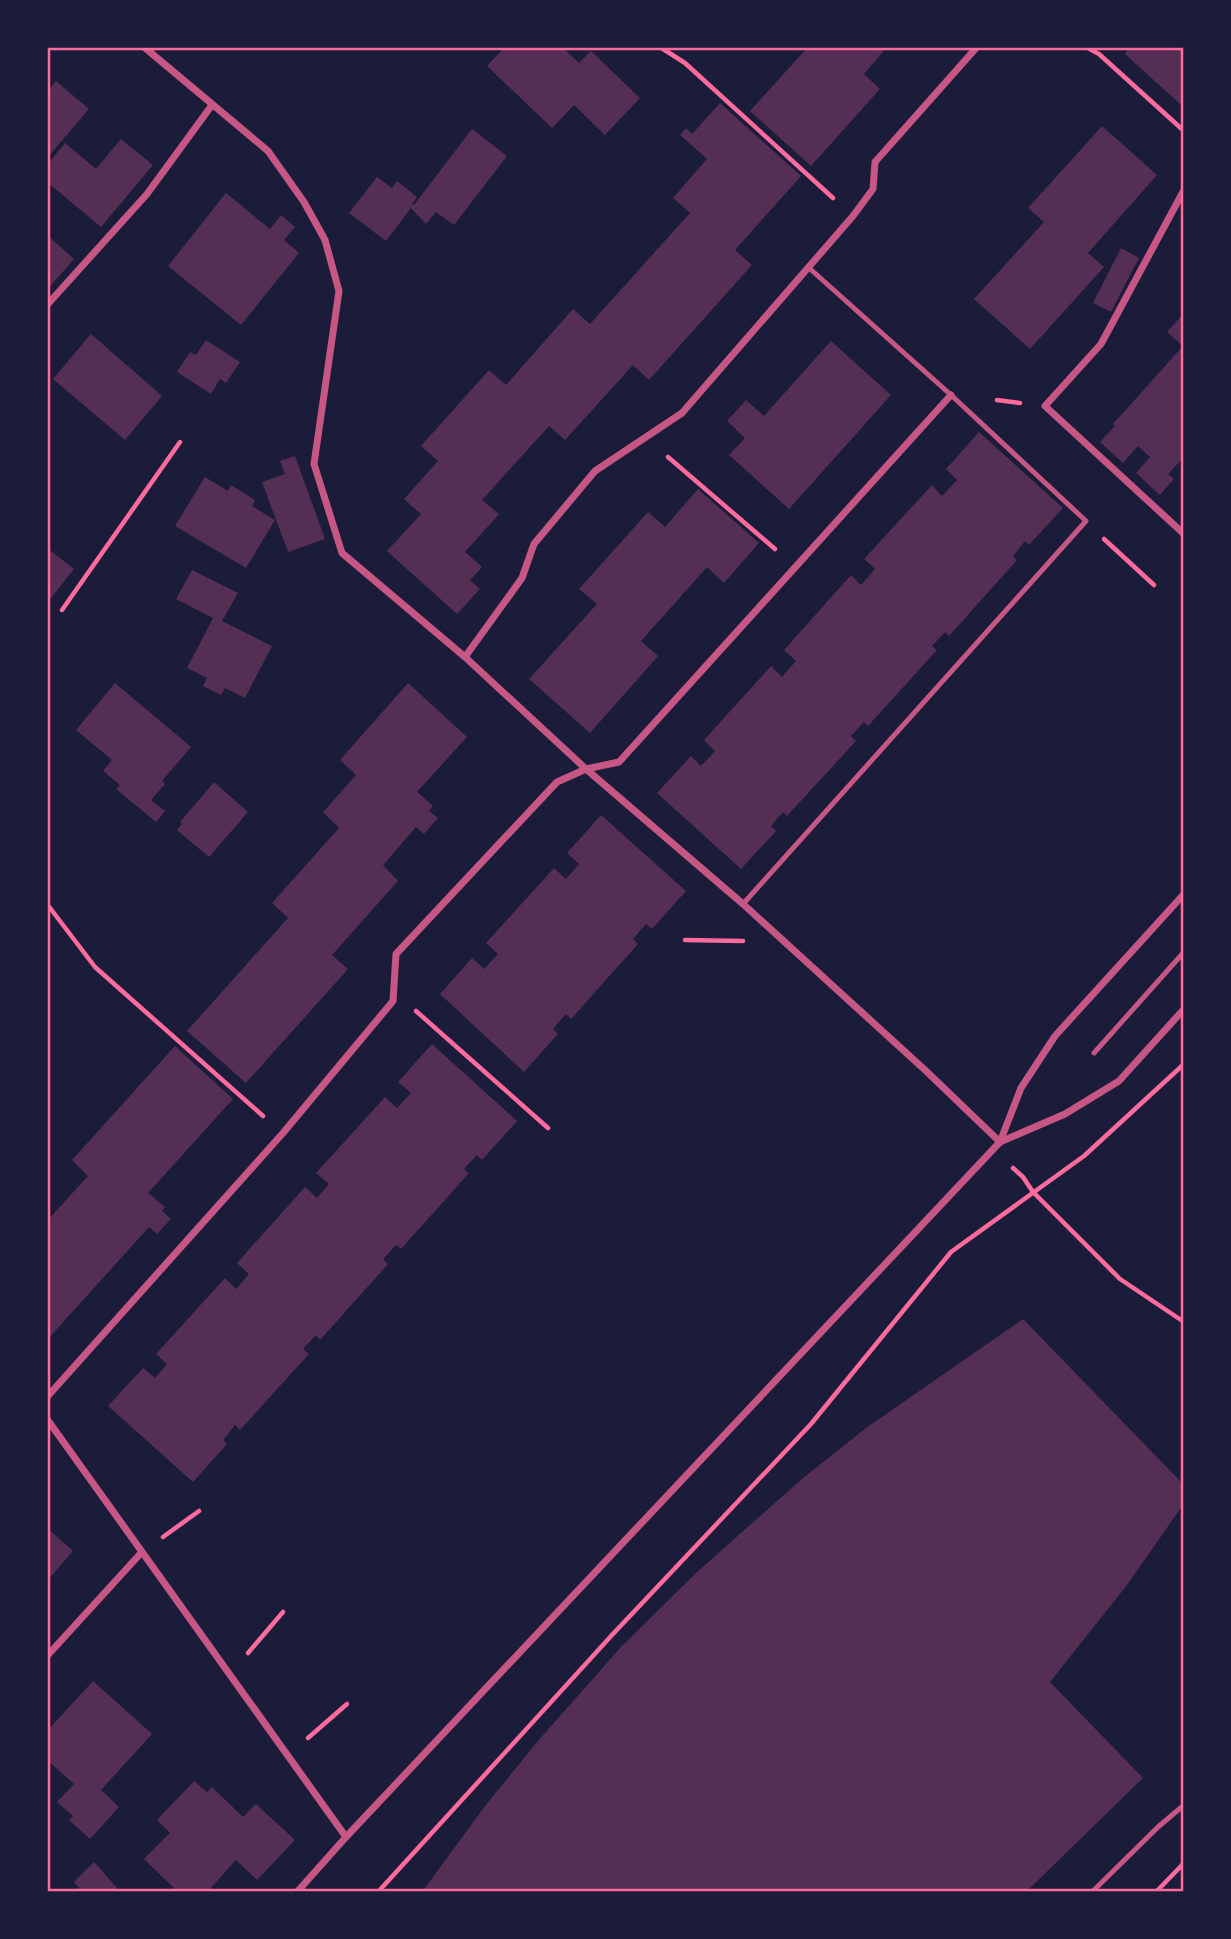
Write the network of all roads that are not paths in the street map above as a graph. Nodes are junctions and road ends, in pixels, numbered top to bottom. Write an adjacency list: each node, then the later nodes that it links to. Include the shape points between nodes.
1 (144, 47): 3 (street)
2 (977, 47): 5 (street, via 875,163 873,189)
3 (212, 104): 6 (street, via 148,194); 9 (street, via 268,151 325,240 339,291 314,464 342,553)
4 (1184, 190): 8 (street, via 1101,344 1045,406)
5 (808, 267): 7 (lane); 9 (street, via 682,413 595,471 534,544 523,578)
6 (47, 305)
7 (951, 395): 10 (street, via 619,762); 12 (lane, via 1086,521)
8 (1184, 534)
9 (465, 657): 10 (street)
10 (586, 769): 12 (street); 17 (street, via 557,782 396,954 393,1001 283,1133)
11 (1184, 894): 16 (street, via 1055,1036 1021,1088)
12 (743, 904): 16 (street)
13 (1184, 952): 15 (lane)
14 (1184, 1009): 16 (street, via 1119,1081 1065,1114)
15 (1094, 1053)
16 (1000, 1142): 22 (street)
17 (47, 1397)
18 (47, 1419): 19 (street)
19 (141, 1553): 20 (street); 22 (street)
20 (47, 1656)
21 (1184, 1805): 24 (lane)
22 (346, 1837): 23 (street)
23 (296, 1892)
24 (1092, 1892)

